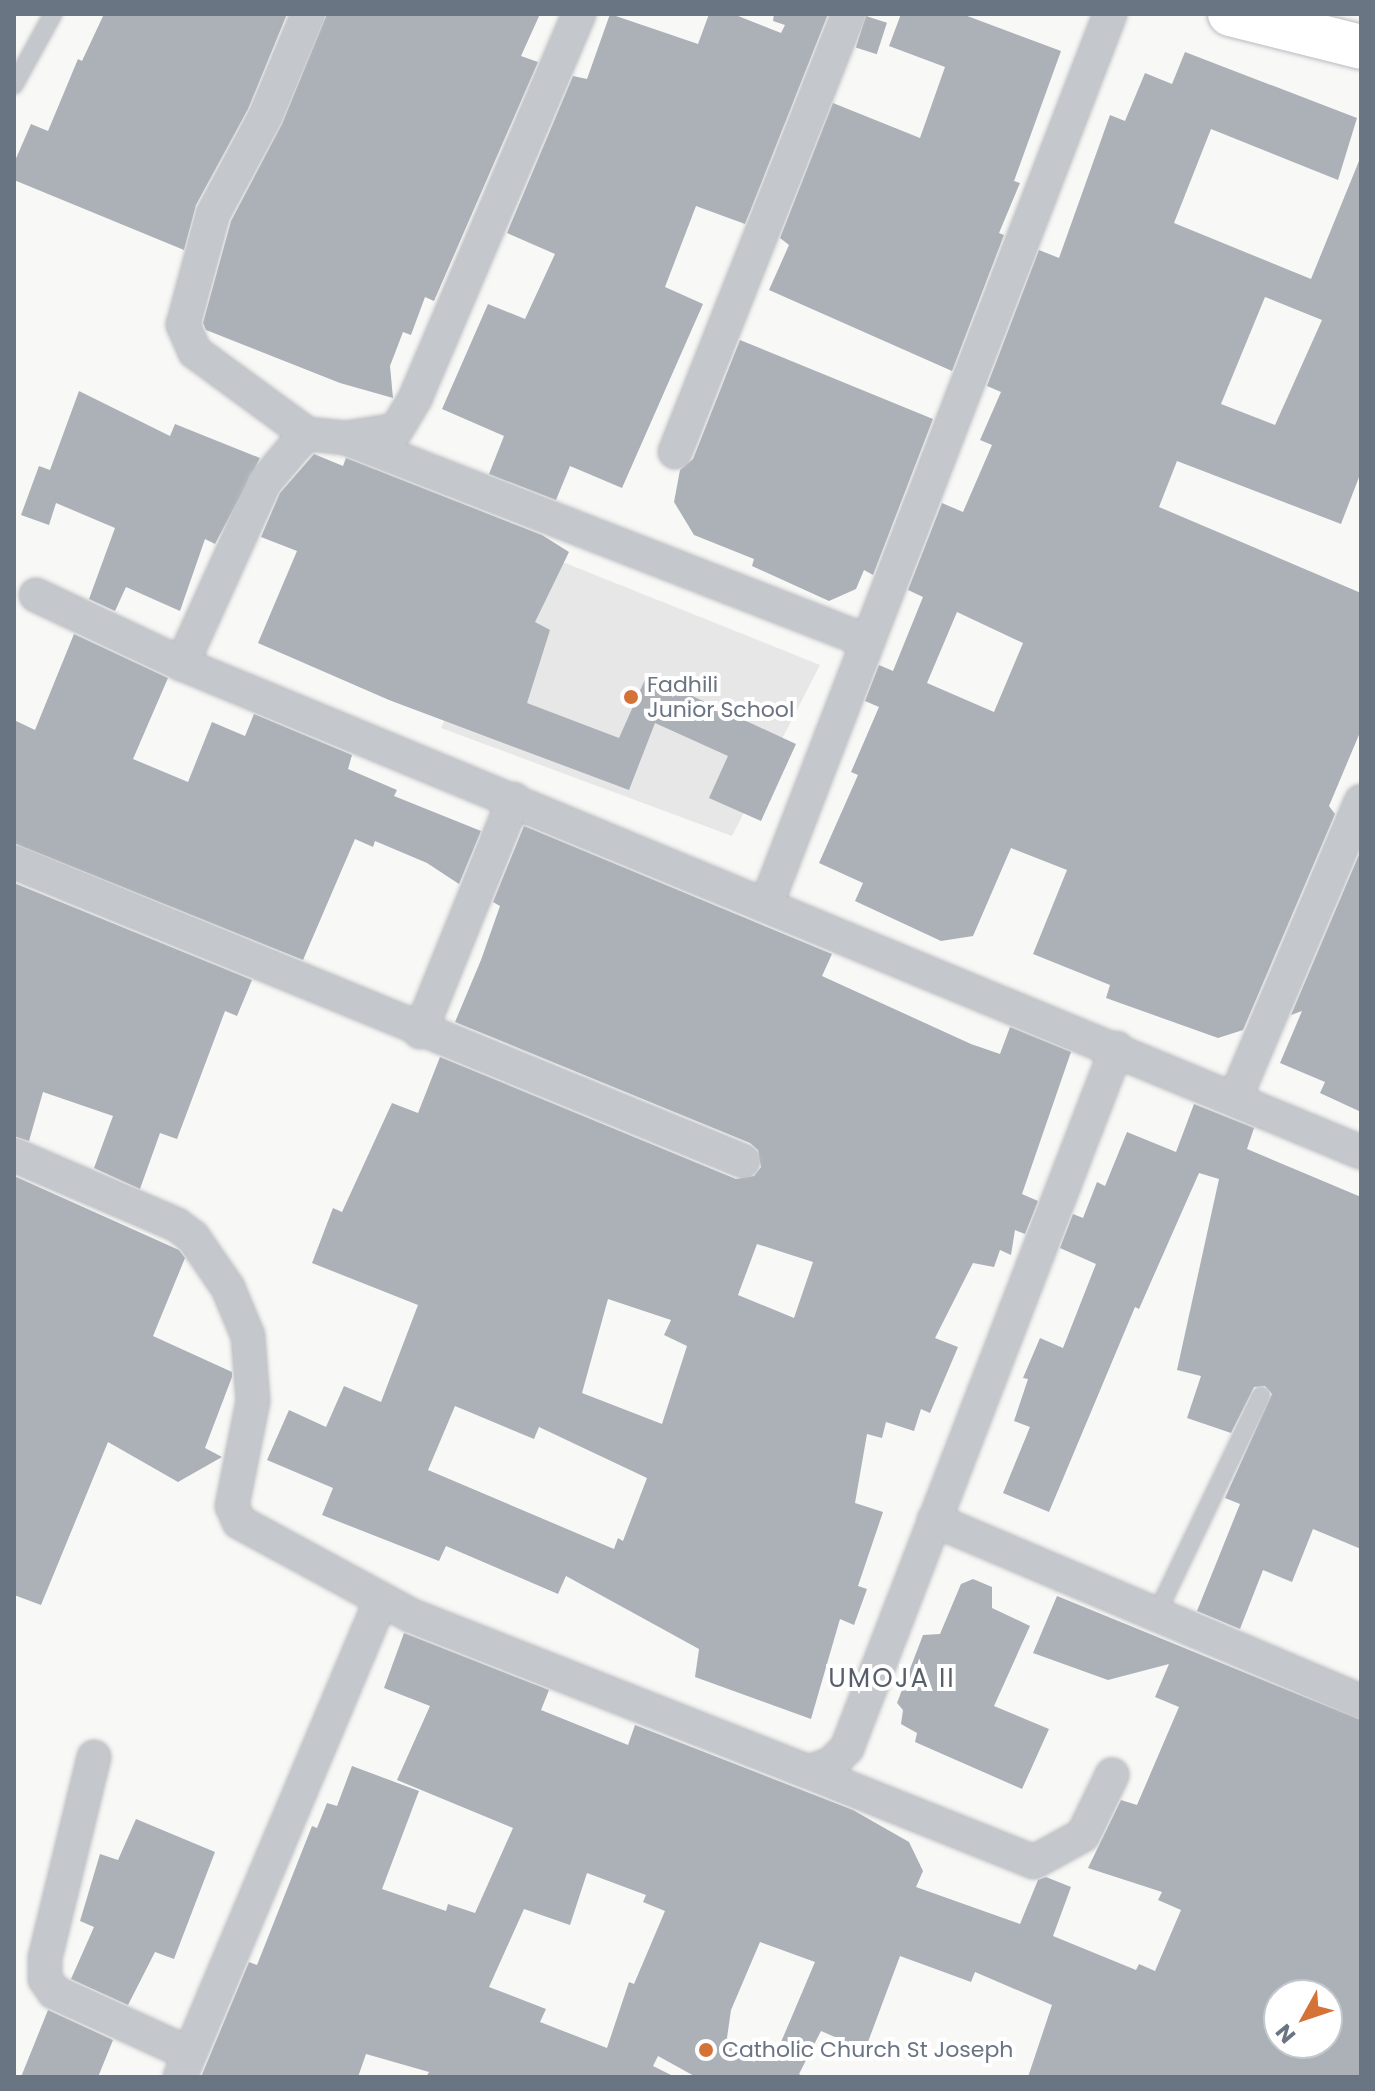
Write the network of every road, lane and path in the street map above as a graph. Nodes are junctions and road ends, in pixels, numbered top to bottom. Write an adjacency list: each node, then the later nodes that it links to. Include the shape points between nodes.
1 (53, 14): 8 (lane)
2 (308, 14): 9 (street, via 265,117 213,214 183,325 195,352)
3 (579, 14): 10 (street, via 416,397 396,430)
4 (848, 14): 11 (street)
5 (1110, 14): 13 (street)
6 (1230, 14): 7 (main road)
7 (1361, 47)
8 (14, 85)
9 (307, 434): 10 (street); 14 (street, via 264,483)
10 (346, 438): 13 (street)
11 (675, 452)
12 (36, 595): 14 (street)
13 (867, 641): 18 (street)
14 (182, 664): 15 (street)
15 (514, 799): 18 (street); 19 (street)
16 (1361, 801): 21 (street)
17 (14, 862): 19 (street)
18 (767, 903): 20 (street)
19 (420, 1032): 24 (street)
20 (1117, 1048): 21 (street); 26 (street)
21 (1236, 1096): 22 (street)
22 (1361, 1152)
23 (14, 1155): 27 (street, via 177,1225 193,1237 228,1288 248,1336 253,1401 232,1506 239,1522)
24 (743, 1161)
25 (1261, 1396): 28 (lane)
26 (934, 1520): 28 (street); 31 (street, via 847,1748 831,1764)
27 (381, 1600): 31 (street); 33 (street)
28 (1156, 1615): 29 (street)
29 (1361, 1701)
30 (94, 1757): 33 (street, via 45,1958 45,1979 54,1992)
31 (809, 1772): 32 (street, via 1034,1862 1083,1835)
32 (1112, 1775)
33 (185, 2066)

